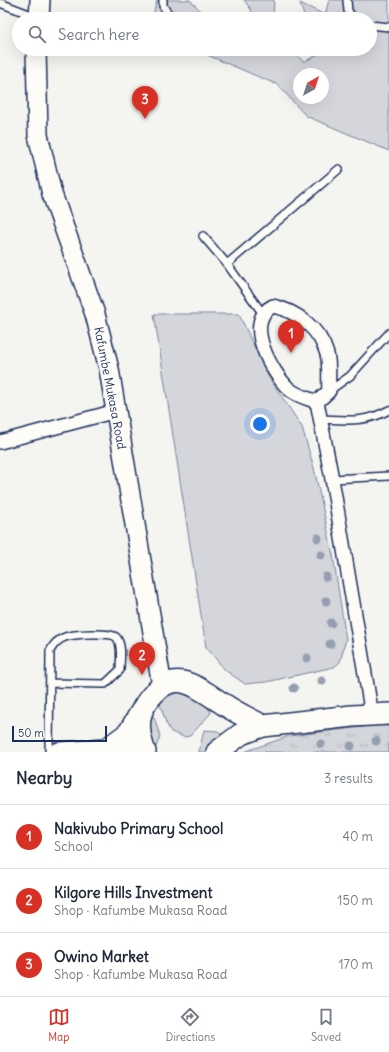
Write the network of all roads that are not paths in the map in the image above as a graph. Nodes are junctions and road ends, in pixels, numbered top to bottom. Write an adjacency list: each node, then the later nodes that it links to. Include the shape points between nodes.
1 (163, 0): 5 (lane)
2 (347, 0): 6 (lane)
3 (0, 3): 4 (lane)
4 (39, 12)
5 (167, 12)
6 (349, 12)
7 (377, 26): 8 (lane)
8 (389, 28)
9 (36, 56): 18 (street, Kafumbe Mukasa Road, via 38,135 52,194 95,314 109,369)
10 (339, 169): 12 (lane)
11 (203, 236): 12 (lane)
12 (226, 264): 13 (lane)
13 (263, 314): 15 (street, via 273,306 284,308 314,329 327,354); 16 (street, via 259,330 264,351 278,375 296,394)
14 (389, 334): 15 (lane, via 350,376)
15 (329, 391): 16 (street)
16 (317, 402): 19 (street)
17 (389, 410): 19 (lane, via 374,418)
18 (116, 411): 20 (street); 24 (street, Kafumbe Mukasa Road)
19 (321, 419): 22 (street)
20 (0, 442)
21 (389, 476): 22 (lane)
22 (332, 479): 26 (street)
23 (50, 684): 23 (lane, via 50,651 54,643 66,636 109,633 116,637 119,643 120,670 105,684); 30 (lane)
24 (162, 686): 25 (main road, via 154,691); 27 (main road, via 174,681 186,682)
25 (145, 704): 28 (street, via 128,732); 33 (main road, via 139,725)
26 (381, 715): 27 (main road)
27 (263, 726): 34 (main road, via 241,734)
28 (105, 749): 29 (street); 32 (street)
29 (80, 751): 31 (street)
30 (48, 752)
31 (59, 752)
32 (141, 752)
33 (145, 752)
34 (217, 752)

